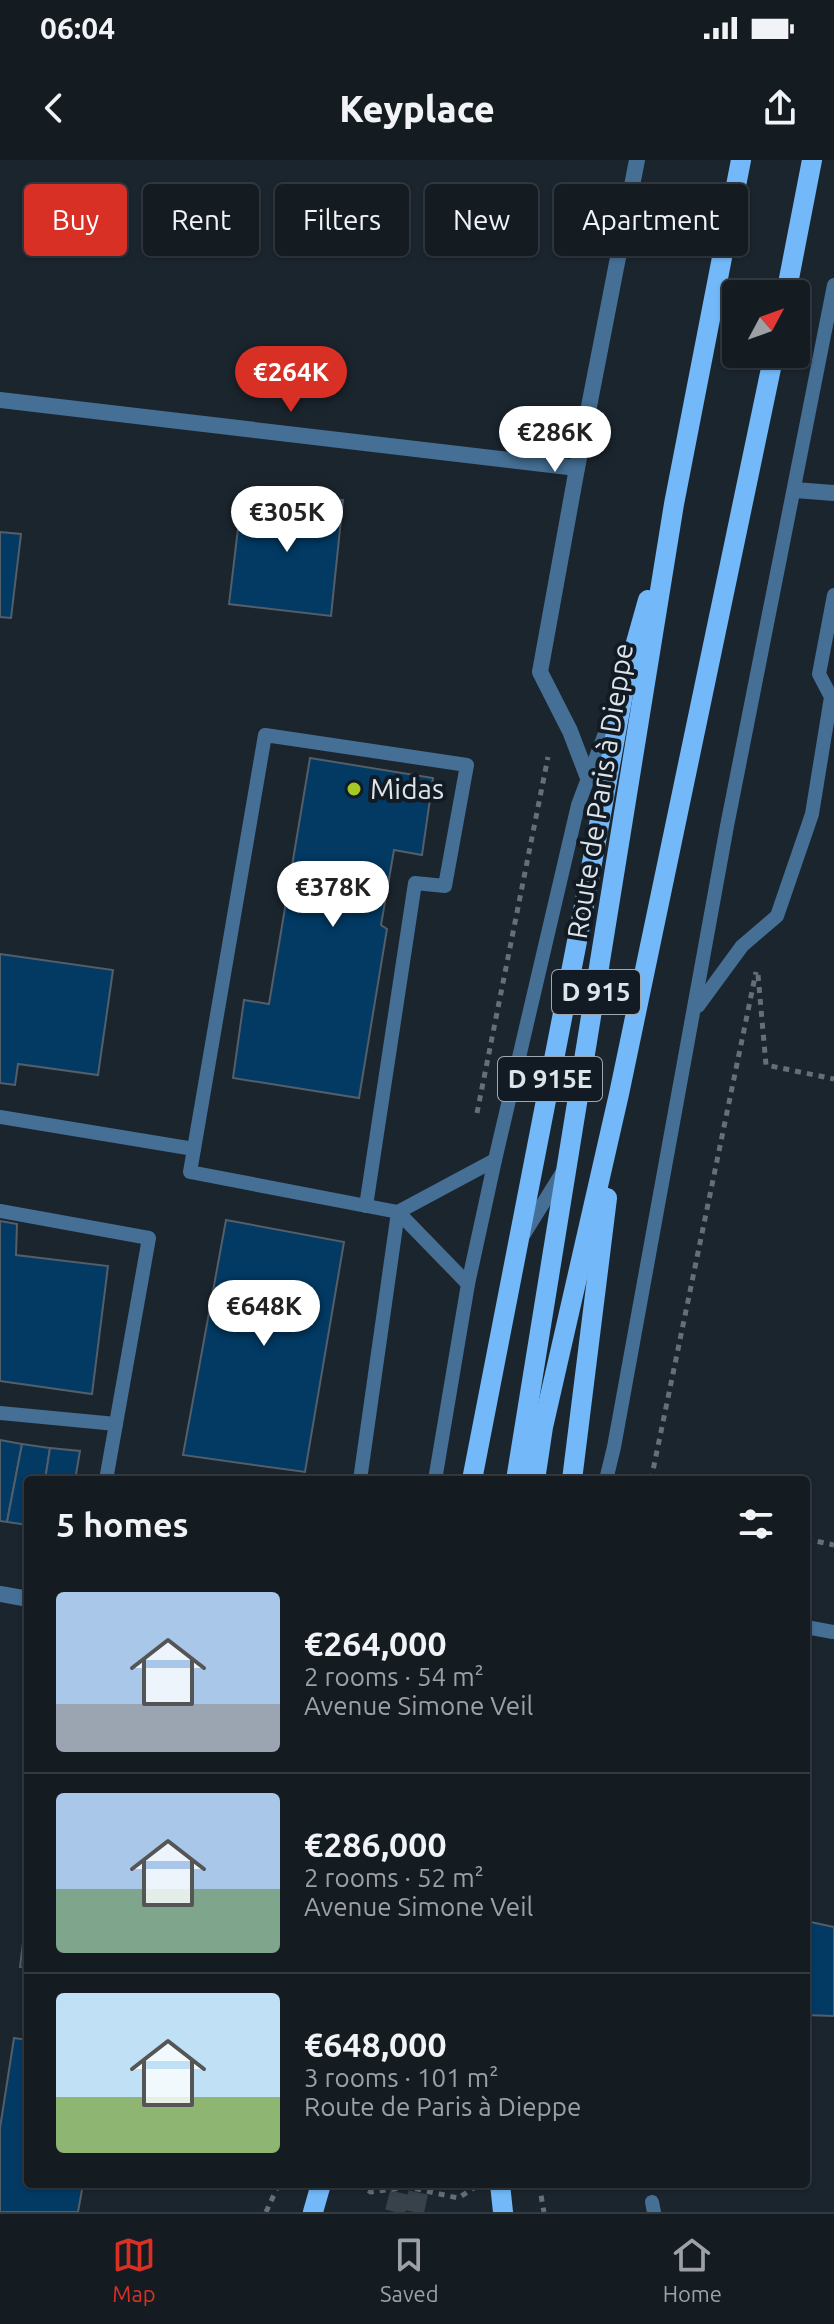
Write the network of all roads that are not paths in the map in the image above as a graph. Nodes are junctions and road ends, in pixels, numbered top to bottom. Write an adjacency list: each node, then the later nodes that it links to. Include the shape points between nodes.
1 (637, 160): 8 (street)
2 (741, 160): 11 (main road, Route de Paris à Dieppe / D 915)
3 (812, 160): 4 (main road)
4 (789, 280)
5 (834, 285): 9 (lane)
6 (771, 368): 16 (main road, D 915)
7 (0, 400): 8 (street)
8 (577, 468): 14 (street, via 540,672)
9 (795, 490): 10 (street); 15 (lane)
10 (834, 493)
11 (674, 504): 13 (main road, D 915E); 20 (main road, Route de Paris à Dieppe / D 915)
12 (834, 595): 15 (lane, via 819,674 831,697 812,814 777,916 742,946)
13 (626, 678): 14 (lane); 24 (main road, D 915E)
14 (588, 778): 19 (lane)
15 (695, 1009): 35 (lane)
16 (619, 1094): 33 (main road, D 915); 34 (main road, D 915E)
17 (0, 1117): 18 (lane)
18 (194, 1149): 21 (lane, via 190,1172); 21 (lane, via 265,735 467,765 445,886 415,883)
19 (495, 1160): 23 (lane); 25 (lane)
20 (568, 1163): 24 (lane); 32 (main road, Route de Paris à Dieppe / D 915)
21 (366, 1206): 23 (lane)
22 (0, 1211): 27 (lane, via 149,1238)
23 (398, 1212): 25 (lane); 29 (lane)
24 (518, 1243): 31 (main road, D 915E)
25 (468, 1284): 30 (lane)
26 (0, 1413): 27 (lane)
27 (116, 1424): 28 (lane)
28 (107, 1476)
29 (361, 1476)
30 (436, 1476)
31 (473, 1476)
32 (517, 1476)
33 (536, 1476)
34 (572, 1476)
35 (607, 1476)
36 (0, 1594): 37 (street)
37 (23, 1598)
38 (810, 1628): 39 (lane)
39 (833, 1632)
40 (320, 2188): 42 (main road)
41 (500, 2188): 43 (main road)
42 (313, 2212)
43 (503, 2212)

